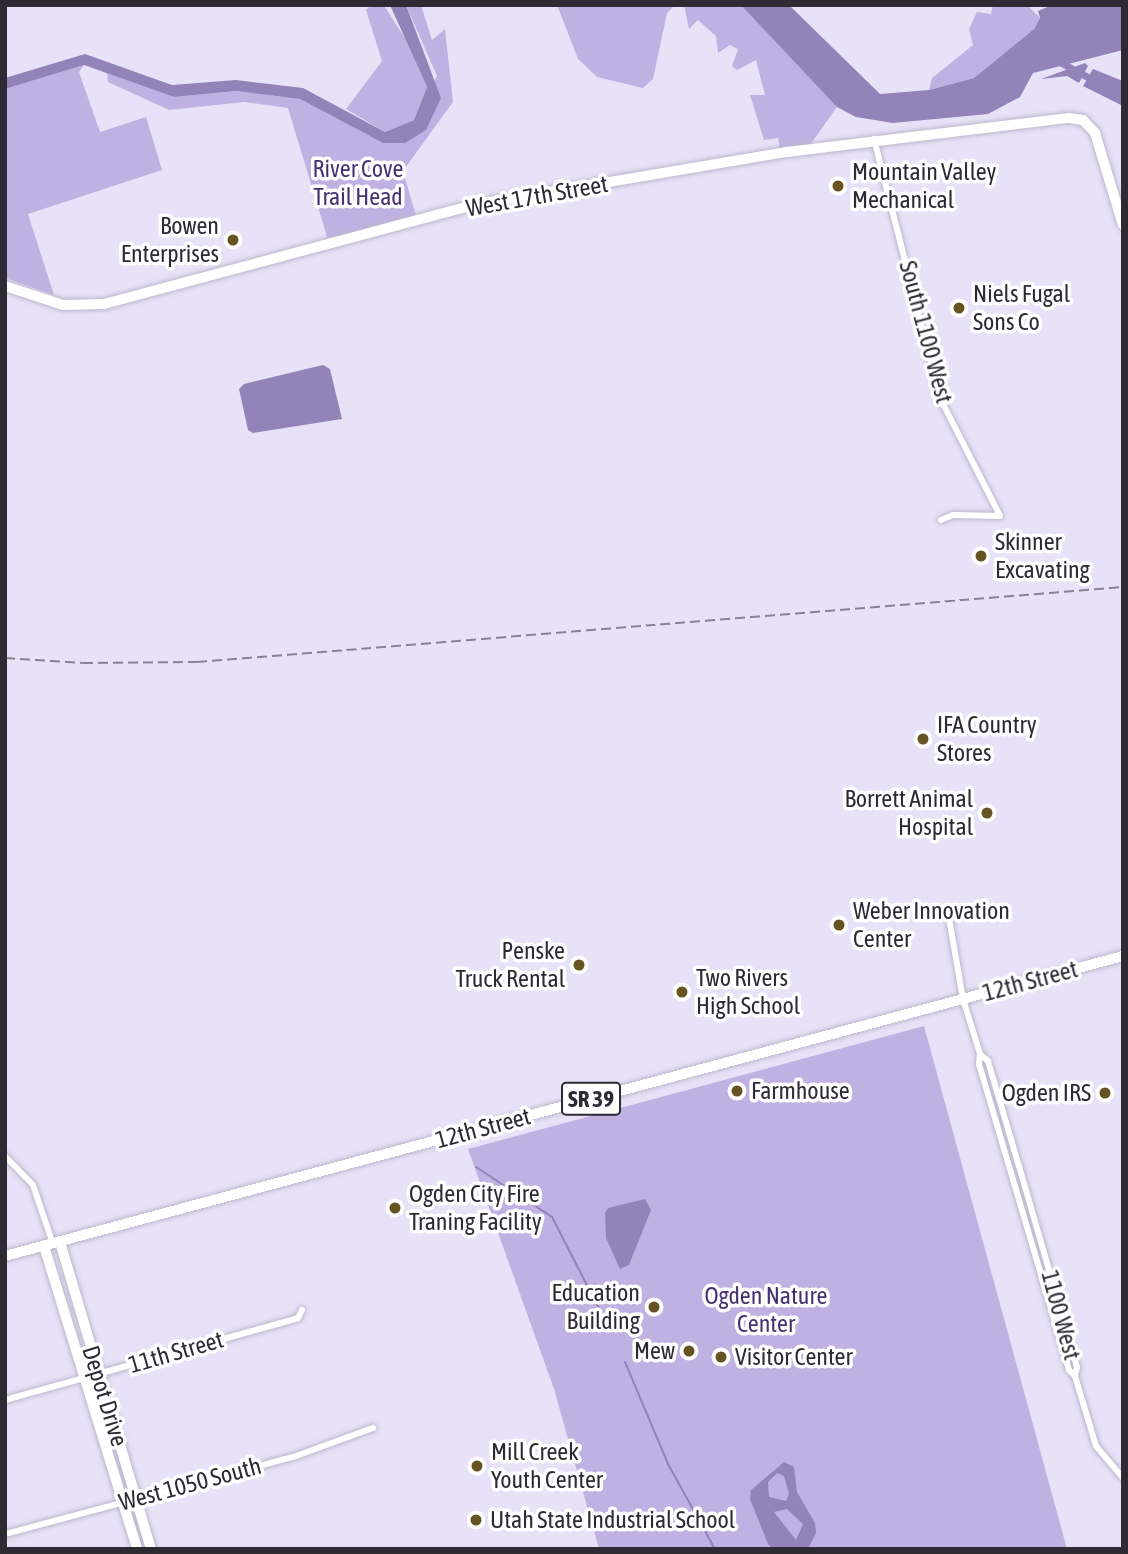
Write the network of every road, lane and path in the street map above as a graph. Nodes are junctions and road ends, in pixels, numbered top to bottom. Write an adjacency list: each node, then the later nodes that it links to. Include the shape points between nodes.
1 (874, 139): 2 (street, West 17th Street, via 1079,119 1095,133); 3 (street, West 17th Street, via 473,205 104,304 63,306); 4 (street, South 1100 West, via 940,398)
2 (1123, 225)
3 (5, 286)
4 (991, 502): 5 (street); 5 (street, South 1100 West, via 1000,516)
5 (977, 515): 6 (street)
6 (941, 520)
7 (949, 918): 9 (street, 1100 West)
8 (1123, 956): 9 (main road, 12th Street / SR 39)
9 (963, 999): 10 (street, 1100 West); 14 (main road, 12th Street / SR 39)
10 (980, 1054): 11 (street, 1100 West); 12 (street, 1100 West)
11 (994, 1080): 12 (street); 18 (street, 1100 West, via 1077,1367)
12 (984, 1083): 18 (street, 1100 West, via 1069,1370)
13 (5, 1156): 14 (street, Depot Drive, via 33,1185)
14 (52, 1244): 15 (main road, 12th Street / SR 39); 17 (street, Depot Drive); 19 (street, Depot Drive)
15 (5, 1256)
16 (302, 1310): 17 (street, 11th Street, via 297,1318)
17 (97, 1374): 19 (street, 11th Street); 23 (street, Depot Drive)
18 (1075, 1376): 22 (street, via 1096,1446)
19 (84, 1378): 20 (street, 11th Street); 24 (street, Depot Drive)
20 (5, 1400)
21 (373, 1428): 23 (street, West 1050 South, via 296,1456)
22 (1123, 1478)
23 (136, 1498): 24 (street, West 1050 South); 27 (street, Depot Drive)
24 (123, 1502): 25 (street, West 1050 South); 26 (street, Depot Drive)
25 (5, 1534)
26 (137, 1549)
27 (151, 1549)

